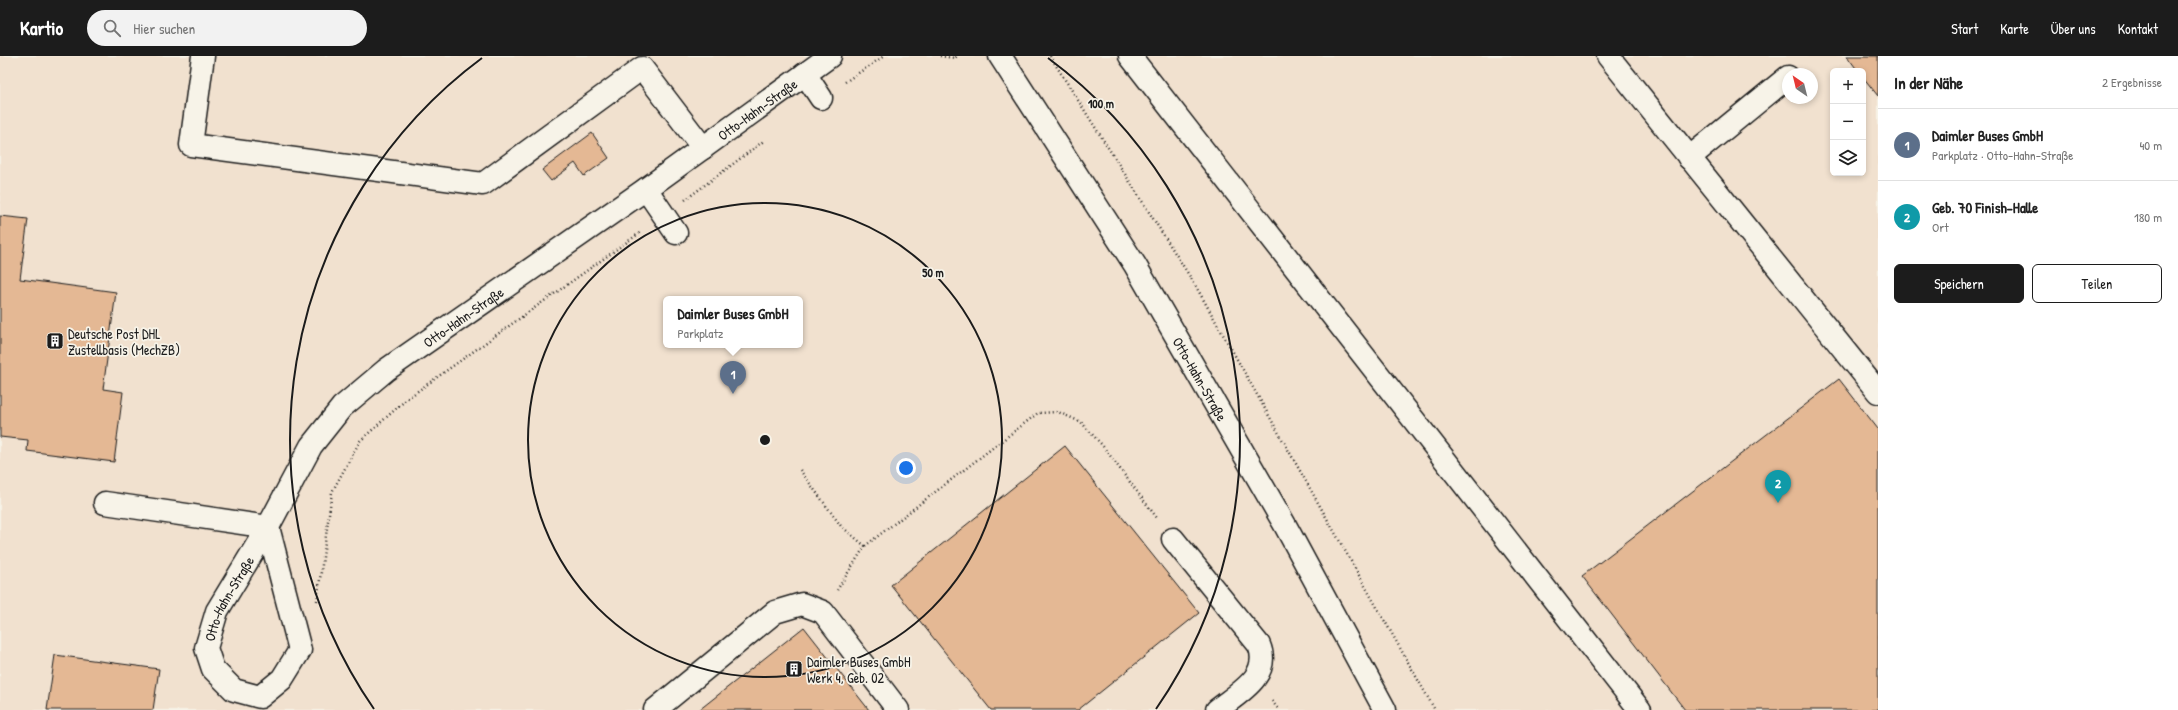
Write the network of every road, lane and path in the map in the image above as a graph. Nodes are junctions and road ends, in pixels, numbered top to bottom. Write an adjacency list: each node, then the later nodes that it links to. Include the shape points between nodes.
1 (203, 56): 10 (street, Otto-Hahn-Straße, via 191,145 483,184)
2 (830, 56): 11 (street, Otto-Hahn-Straße)
3 (884, 56): 13 (path)
4 (940, 56): 5 (path)
5 (957, 56)
6 (1000, 56): 30 (street, Otto-Hahn-Straße, via 1135,265 1285,525)
7 (1050, 56): 31 (path, via 1194,283)
8 (1130, 56): 32 (street)
9 (1608, 56): 16 (street)
10 (637, 62): 15 (street, Otto-Hahn-Straße)
11 (805, 74): 13 (street); 15 (street, Otto-Hahn-Straße)
12 (1782, 82): 16 (street)
13 (821, 98)
14 (771, 136): 18 (path)
15 (704, 148): 17 (street, Otto-Hahn-Straße)
16 (1689, 158): 19 (street)
17 (646, 189): 18 (street); 22 (street, Otto-Hahn-Straße, via 386,370 342,407 311,446)
18 (670, 224): 25 (path, via 408,398 360,441 332,492)
19 (1878, 392)
20 (800, 470): 24 (path, via 841,526)
21 (105, 503): 22 (street)
22 (268, 527): 22 (street, Otto-Hahn-Straße, via 217,611 206,648 213,669 234,690 260,697 282,679 300,650)
23 (1173, 540): 24 (path, via 1102,445 1081,422 1058,412 1038,413); 29 (street, via 1259,645 1262,653 1260,672 1254,680)
24 (865, 546): 26 (path)
25 (317, 605)
26 (823, 612): 27 (street, via 802,604 775,612); 28 (street)
27 (655, 710)
28 (898, 710)
29 (1217, 710)
30 (1385, 710)
31 (1436, 710)
32 (1640, 710)

